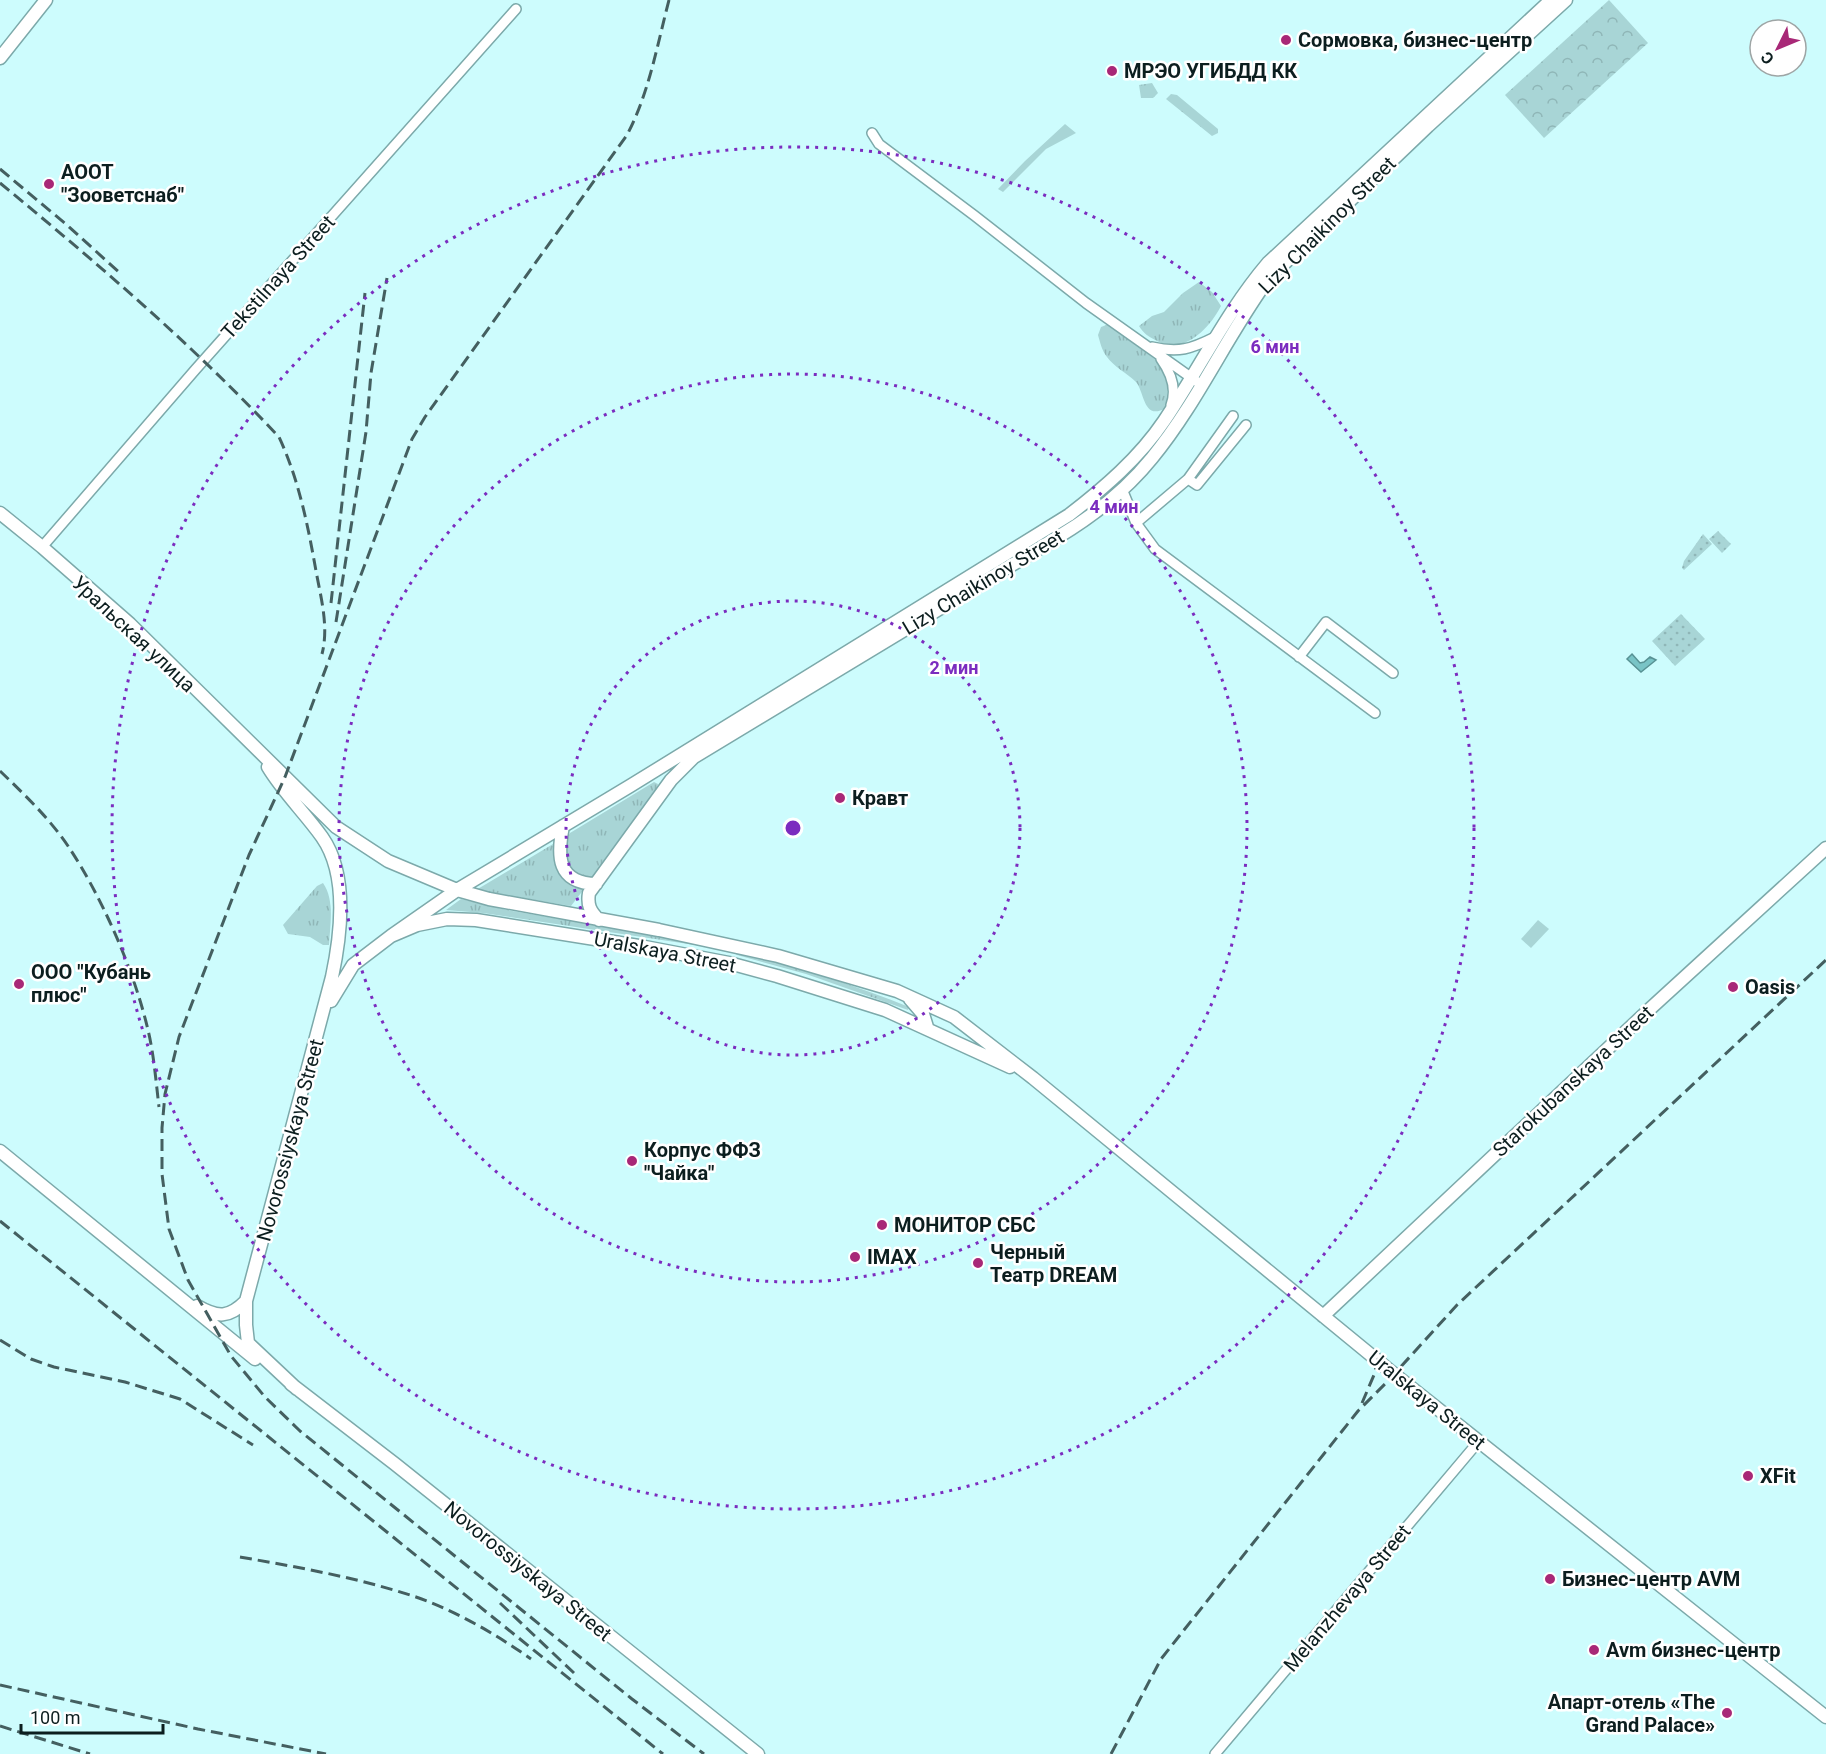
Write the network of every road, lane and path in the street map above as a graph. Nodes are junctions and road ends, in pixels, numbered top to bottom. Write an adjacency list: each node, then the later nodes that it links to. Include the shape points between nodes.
1 (46, 0): 6 (main road)
2 (1551, 0): 5 (main road, Lizy Chaikinoy Street)
3 (1566, 0): 5 (main road, Lizy Chaikinoy Street)
4 (516, 9): 18 (street, Tekstilnaya Street)
5 (1517, 38): 8 (main road, Lizy Chaikinoy Street, via 1268,263); 10 (main road, Lizy Chaikinoy Street, via 1269,278)
6 (0, 58)
7 (872, 134): 9 (street, via 879,144)
8 (1215, 337): 9 (street, via 1184,350); 10 (main road, Lizy Chaikinoy Street)
9 (1146, 346): 10 (street); 12 (street, via 1161,359 1172,381 1174,397)
10 (1196, 381): 12 (main road, Lizy Chaikinoy Street); 15 (main road, Lizy Chaikinoy Street, via 1174,428 1152,459)
11 (1233, 416): 14 (street)
12 (1165, 420): 23 (main road, Lizy Chaikinoy Street, via 1134,458 1070,515)
13 (1246, 425): 14 (street, via 1197,485)
14 (1188, 479): 17 (street)
15 (1122, 489): 17 (street); 23 (main road, Lizy Chaikinoy Street, via 1077,525)
16 (0, 514): 18 (main road)
17 (1136, 523): 19 (street, via 1155,549)
18 (41, 547): 21 (main road, via 130,624)
19 (1299, 657): 20 (street, via 1326,622); 22 (street)
20 (1393, 673)
21 (207, 702): 25 (main road, Уральская улица, via 312,806); 27 (main road, Уральская улица, via 263,758 323,839)
22 (1375, 713)
23 (699, 748): 24 (main road); 28 (main road, via 671,780)
24 (563, 826): 28 (main road, via 560,860 566,871 575,880); 29 (main road)
25 (354, 840): 27 (main road, via 336,850); 29 (main road, Uralskaya Street, via 388,861)
26 (1826, 848): 41 (main road, Starokubanskaya Street)
27 (334, 863): 35 (main road, Novorossiyskaya Street, via 340,903 339,945)
28 (596, 884): 30 (main road, via 588,902 590,912)
29 (457, 890): 30 (main road, Uralskaya Street); 31 (main road)
30 (599, 920): 32 (main road, Uralskaya Street)
31 (391, 936): 33 (main road, Uralskaya Street, via 447,919 476,920); 35 (main road, Uralskaya Street, via 353,965)
32 (699, 939): 33 (main road, via 723,954); 34 (main road, Uralskaya Street, via 778,956)
33 (729, 963): 36 (main road, Uralskaya Street, via 885,1010)
34 (908, 996): 36 (main road, via 923,1014); 37 (main road, Uralskaya Street, via 954,1017)
35 (322, 1020): 40 (main road, Novorossiyskaya Street)
36 (927, 1028): 37 (main road, Uralskaya Street)
37 (1033, 1078): 41 (main road, Uralskaya Street)
38 (0, 1151): 39 (main road, Novorossiyskaya Street)
39 (168, 1289): 40 (main road, via 214,1315 228,1314); 42 (main road, Novorossiyskaya Street)
40 (246, 1301): 42 (main road, Novorossiyskaya Street, via 248,1343)
41 (1323, 1316): 43 (main road, Uralskaya Street)
42 (297, 1389): 45 (main road, Novorossiyskaya Street)
43 (1479, 1441): 44 (main road, Uralskaya Street); 46 (street, Melanzhevaya Street)
44 (1826, 1717)
45 (758, 1754)
46 (1215, 1754)

